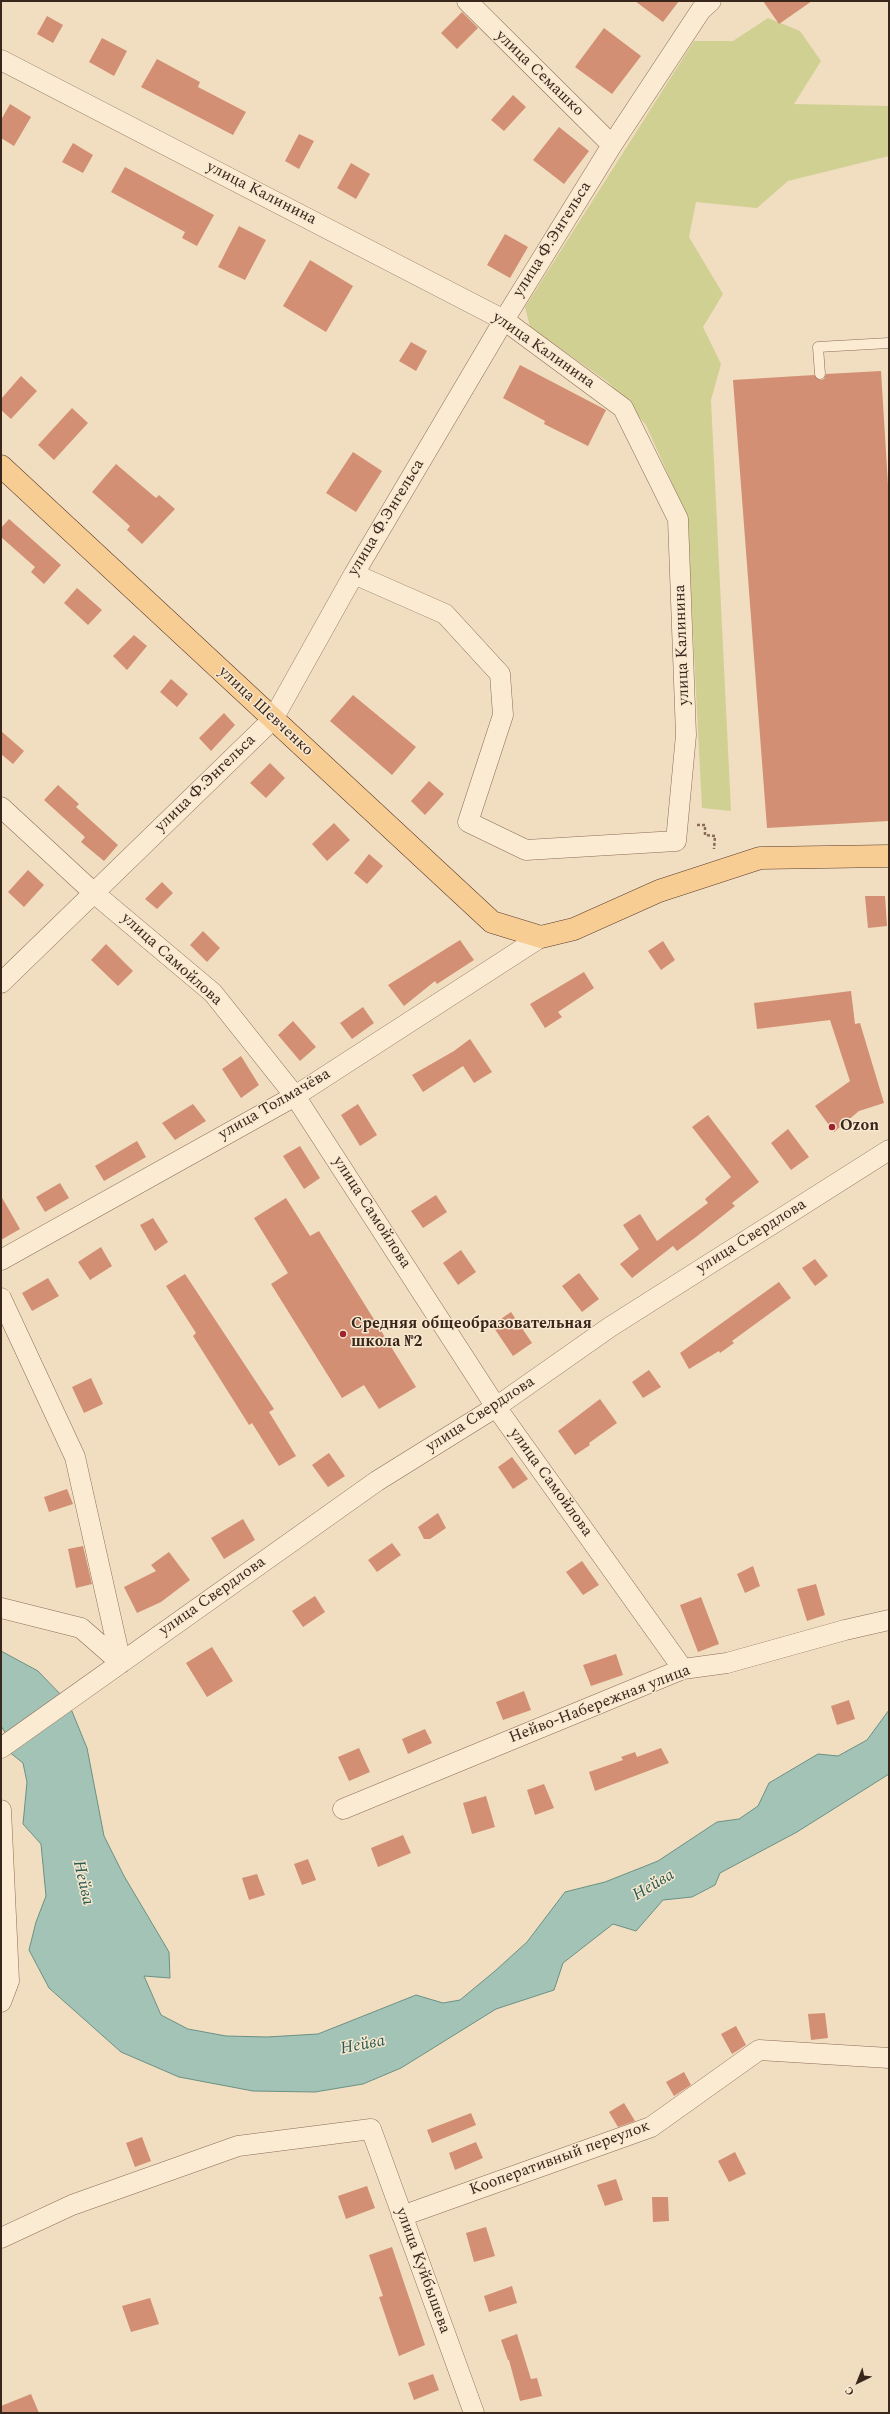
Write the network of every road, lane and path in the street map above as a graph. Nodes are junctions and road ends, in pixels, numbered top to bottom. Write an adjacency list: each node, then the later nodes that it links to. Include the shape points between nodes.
1 (467, 1): 4 (street, улица Семашко)
2 (703, 4): 4 (street, улица Ф.Энгельса)
3 (1, 60): 5 (street, улица Калинина)
4 (612, 145): 5 (street, улица Ф.Энгельса)
5 (504, 320): 9 (street, улица Ф.Энгельса); 12 (street, улица Калинина, via 623,408 678,519 686,735)
6 (889, 343): 7 (lane, via 818,346)
7 (820, 374)
8 (1, 466): 10 (main road, улица Шевченко)
9 (354, 574): 10 (street, улица Ф.Энгельса); 12 (street, улица Калинина, via 446,614 500,674 503,715 468,822 526,850 676,841)
10 (273, 719): 15 (street, улица Ф.Энгельса); 16 (main road, улица Шевченко, via 492,922)
11 (1, 807): 15 (street, улица Самойлова)
12 (679, 809): 13 (path, via 692,809 692,824 705,825 705,835 715,836)
13 (714, 849)
14 (889, 856): 16 (main road, via 760,858 659,891 574,929)
15 (94, 893): 17 (street, улица Ф.Энгельса); 18 (street, улица Самойлова, via 212,993)
16 (541, 937): 18 (street, улица Толмачёва)
17 (1, 983)
18 (295, 1096): 20 (street, улица Толмачёва); 22 (street, улица Самойлова)
19 (889, 1150): 22 (street, улица Свердлова, via 610,1327)
20 (1, 1260)
21 (1, 1298): 25 (street, via 75,1457)
22 (496, 1407): 25 (street, улица Свердлова, via 377,1481); 26 (street, улица Самойлова)
23 (1, 1608): 25 (street, via 81,1628)
24 (889, 1620): 26 (street, Нейво-Набережная улица, via 727,1663)
25 (120, 1663): 27 (street, улица Свердлова)
26 (683, 1669): 28 (street, Нейво-Набережная улица)
27 (1, 1748)
28 (343, 1809)
29 (1, 1810): 30 (street, via 9,1981)
30 (1, 2002)
31 (889, 2058): 32 (street, Кооперативный переулок, via 759,2050 651,2127)
32 (402, 2216): 33 (street, улица Куйбышева, via 371,2129 238,2146 72,2205); 34 (street, улица Куйбышева)
33 (1, 2238)
34 (474, 2413)

